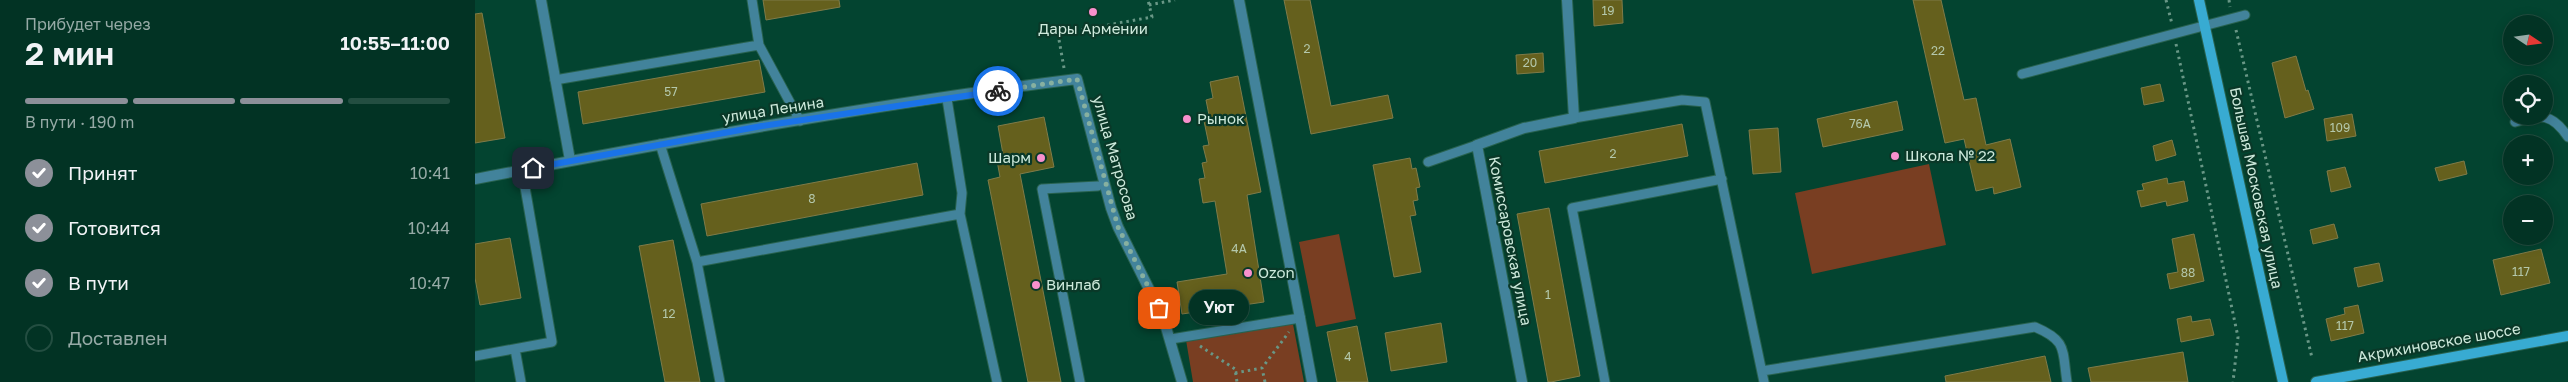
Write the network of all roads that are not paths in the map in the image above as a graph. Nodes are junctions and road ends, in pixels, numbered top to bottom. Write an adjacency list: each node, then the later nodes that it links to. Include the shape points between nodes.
1 (541, 0): 10 (street)
2 (752, 0): 8 (lane)
3 (1239, 0): 27 (street)
4 (1567, 0): 13 (street)
5 (2199, 0): 7 (main road, Большая Московская улица)
6 (2245, 15): 7 (lane)
7 (2205, 26): 9 (lane); 43 (main road, Большая Московская улица)
8 (759, 45): 10 (lane); 14 (lane)
9 (2022, 74)
10 (555, 80): 19 (street)
11 (1072, 80): 12 (street, улица Ленина); 29 (street, улица Матросова, via 1118,227 1153,294)
12 (947, 99): 14 (street, улица Ленина); 25 (lane, via 962,194)
13 (1574, 118): 18 (street, Комиссаровская улица, via 1524,128); 23 (lane, via 1682,100 1705,102)
14 (800, 120): 17 (street, улица Ленина)
15 (2553, 120): 16 (lane, via 2558,122)
16 (2568, 137)
17 (659, 144): 19 (street, улица Ленина); 26 (lane)
18 (1477, 145): 20 (lane); 39 (street, Комиссаровская улица)
19 (570, 160): 21 (street, улица Ленина)
20 (1428, 162)
21 (522, 170): 22 (street, улица Ленина); 30 (lane, via 552,342)
22 (475, 179)
23 (1722, 179): 32 (lane); 40 (lane, via 1572,208)
24 (1098, 186): 36 (lane, via 1043,189)
25 (960, 214): 26 (lane); 35 (lane)
26 (697, 262): 34 (lane)
27 (1301, 318): 29 (lane); 38 (street)
28 (2568, 336): 44 (main road, Акрихиновское шоссе)
29 (1171, 339): 37 (street, улица Матросова)
30 (515, 349): 31 (lane); 33 (lane)
31 (475, 356)
32 (1762, 371): 41 (lane); 42 (lane, via 2035,327 2060,342)
33 (521, 382)
34 (720, 382)
35 (997, 382)
36 (1080, 382)
37 (1182, 382)
38 (1312, 382)
39 (1522, 382)
40 (1605, 382)
41 (1764, 382)
42 (2067, 382)
43 (2283, 382)
44 (2316, 382)

